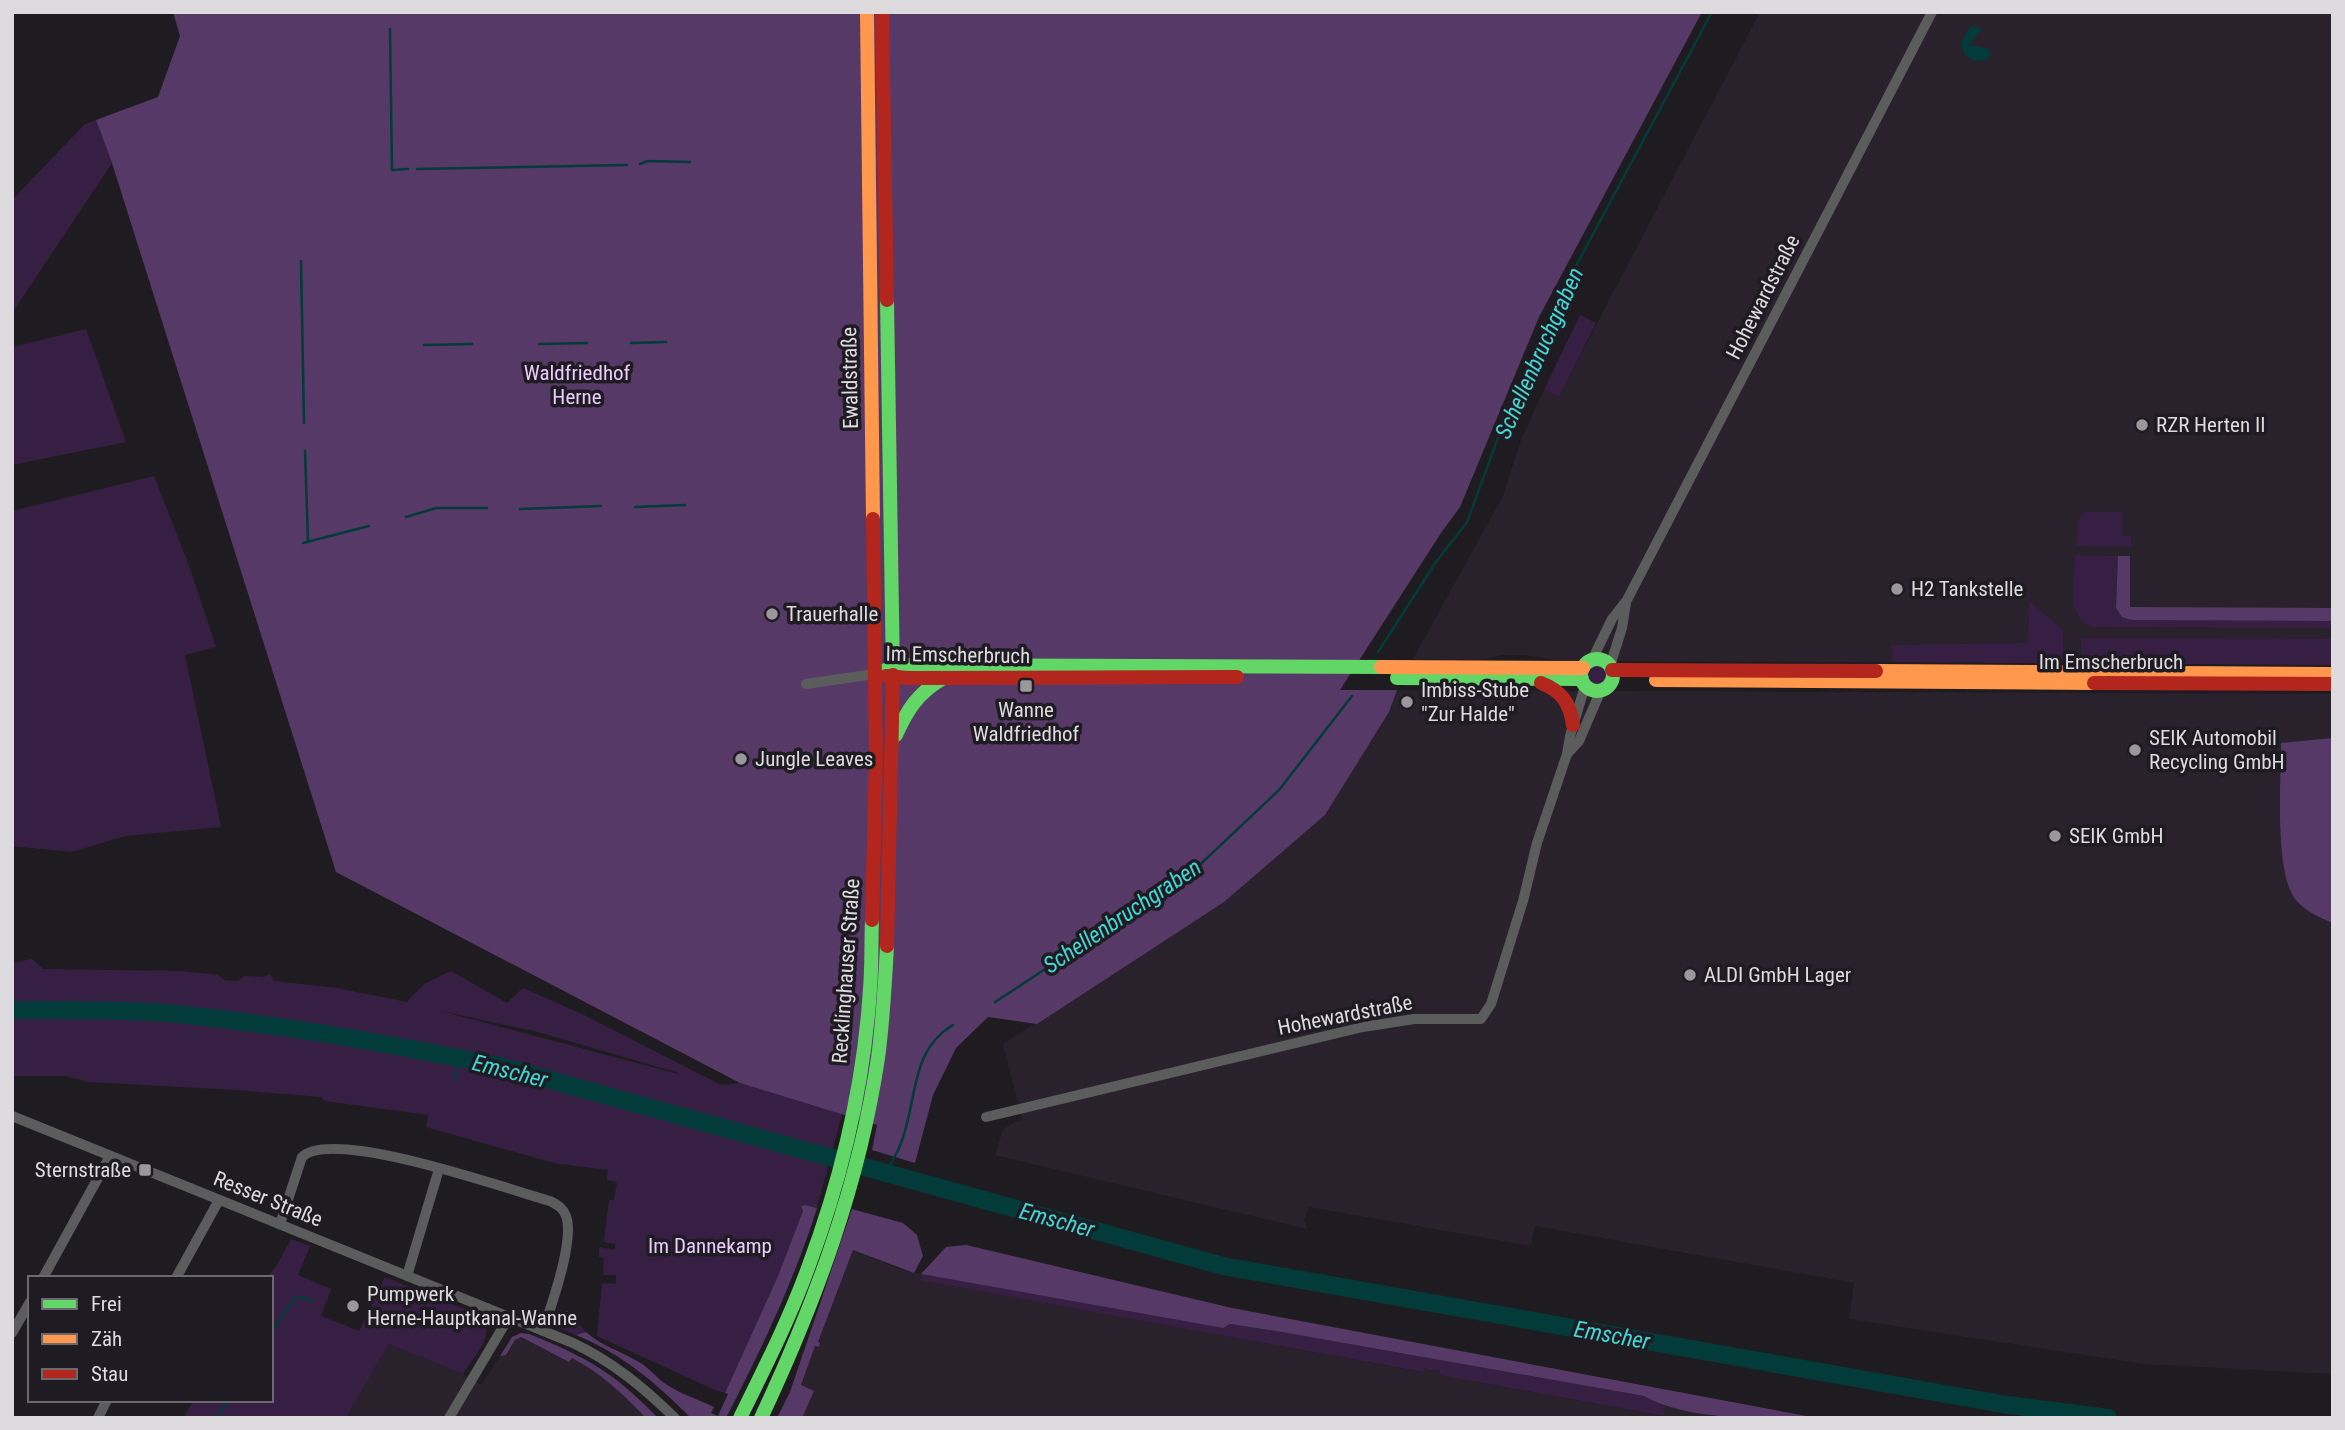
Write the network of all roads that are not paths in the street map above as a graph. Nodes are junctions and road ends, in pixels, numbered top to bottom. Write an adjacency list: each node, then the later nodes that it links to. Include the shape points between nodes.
1 (867, 12): 8 (main road, Ewaldstraße)
2 (882, 12): 5 (main road, Ewaldstraße)
3 (1932, 12): 4 (street, Hohewardstraße)
4 (1627, 600): 6 (street, Hohewardstraße); 7 (street, Hohewardstraße, via 1612,619)
5 (894, 672): 7 (main road, Im Emscherbruch); 8 (main road, Im Emscherbruch); 11 (main road, Im Emscherbruch); 17 (main road, Recklinghauser Straße)
6 (1612, 672): 7 (main road, Im Emscherbruch, via 1602,660); 10 (main road, Im Emscherbruch); 15 (main road, via 1608,686)
7 (1585, 673): 12 (main road, Im Emscherbruch); 15 (main road, Im Emscherbruch, via 1590,689); 16 (street, Hohewardstraße)
8 (874, 674): 13 (street); 36 (main road, Recklinghauser Straße, via 876,833 862,1065 821,1232 782,1332)
9 (2333, 674): 10 (main road, Im Emscherbruch)
10 (1888, 676): 14 (main road, Im Emscherbruch)
11 (943, 678): 12 (main road, Im Emscherbruch); 17 (main road, via 917,696)
12 (1527, 679): 16 (main road, via 1566,696)
13 (806, 684)
14 (2333, 684)
15 (1601, 690): 18 (street, Hohewardstraße, via 1579,741)
16 (1573, 725): 18 (street, Hohewardstraße)
17 (894, 740): 37 (main road, Recklinghauser Straße, via 886,986 861,1146 812,1305)
18 (1567, 754): 20 (street, Hohewardstraße, via 1491,1004 1482,1019 1414,1019 1363,1027)
19 (12, 1116): 21 (street, Resser Straße)
20 (986, 1117)
21 (110, 1156): 23 (street, Resser Straße); 25 (street)
22 (439, 1169): 24 (street, via 393,1156 313,1149 299,1163); 27 (street); 30 (street, via 550,1201 563,1209 569,1225)
23 (219, 1200): 24 (street, Resser Straße); 26 (street)
24 (280, 1224): 27 (street, Resser Straße)
25 (44, 1276)
26 (177, 1276)
27 (407, 1276): 29 (street, Resser Straße)
28 (28, 1305): 31 (street)
29 (509, 1317): 30 (street, Resser Straße); 34 (street)
30 (543, 1331): 35 (street, Resser Straße, via 617,1367)
31 (12, 1333)
32 (106, 1402): 33 (street)
33 (98, 1418)
34 (449, 1418)
35 (675, 1418)
36 (740, 1418)
37 (761, 1418)

